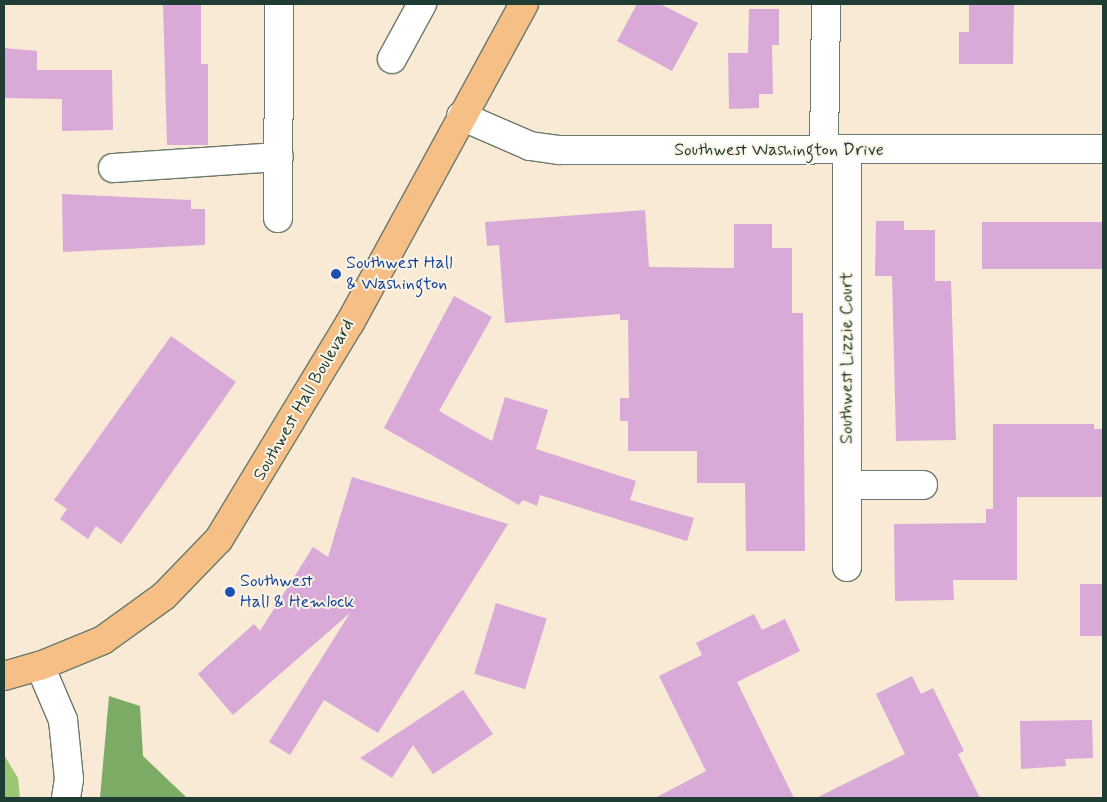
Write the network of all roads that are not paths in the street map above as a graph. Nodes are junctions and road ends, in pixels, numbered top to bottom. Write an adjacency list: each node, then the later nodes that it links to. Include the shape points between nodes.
1 (279, 4): 9 (street)
2 (422, 4): 5 (street)
3 (524, 4): 6 (main road, Southwest Hall Boulevard)
4 (826, 4): 7 (street, Southwest Lizzie Court)
5 (392, 60)
6 (461, 116): 7 (street, Southwest Washington Drive, via 530,146 560,150); 15 (main road, Southwest Hall Boulevard, via 350,323 219,539 171,589 130,622 103,640)
7 (836, 149): 8 (street, Southwest Washington Drive); 12 (street, Southwest Lizzie Court)
8 (1103, 149)
9 (278, 158): 10 (street); 11 (street)
10 (113, 168)
11 (278, 218)
12 (846, 485): 13 (street); 14 (street, Southwest Lizzie Court)
13 (923, 486)
14 (846, 567)
15 (40, 666): 16 (main road, Southwest Hall Boulevard); 17 (street, via 63,720 69,779)
16 (4, 676)
17 (66, 798)

